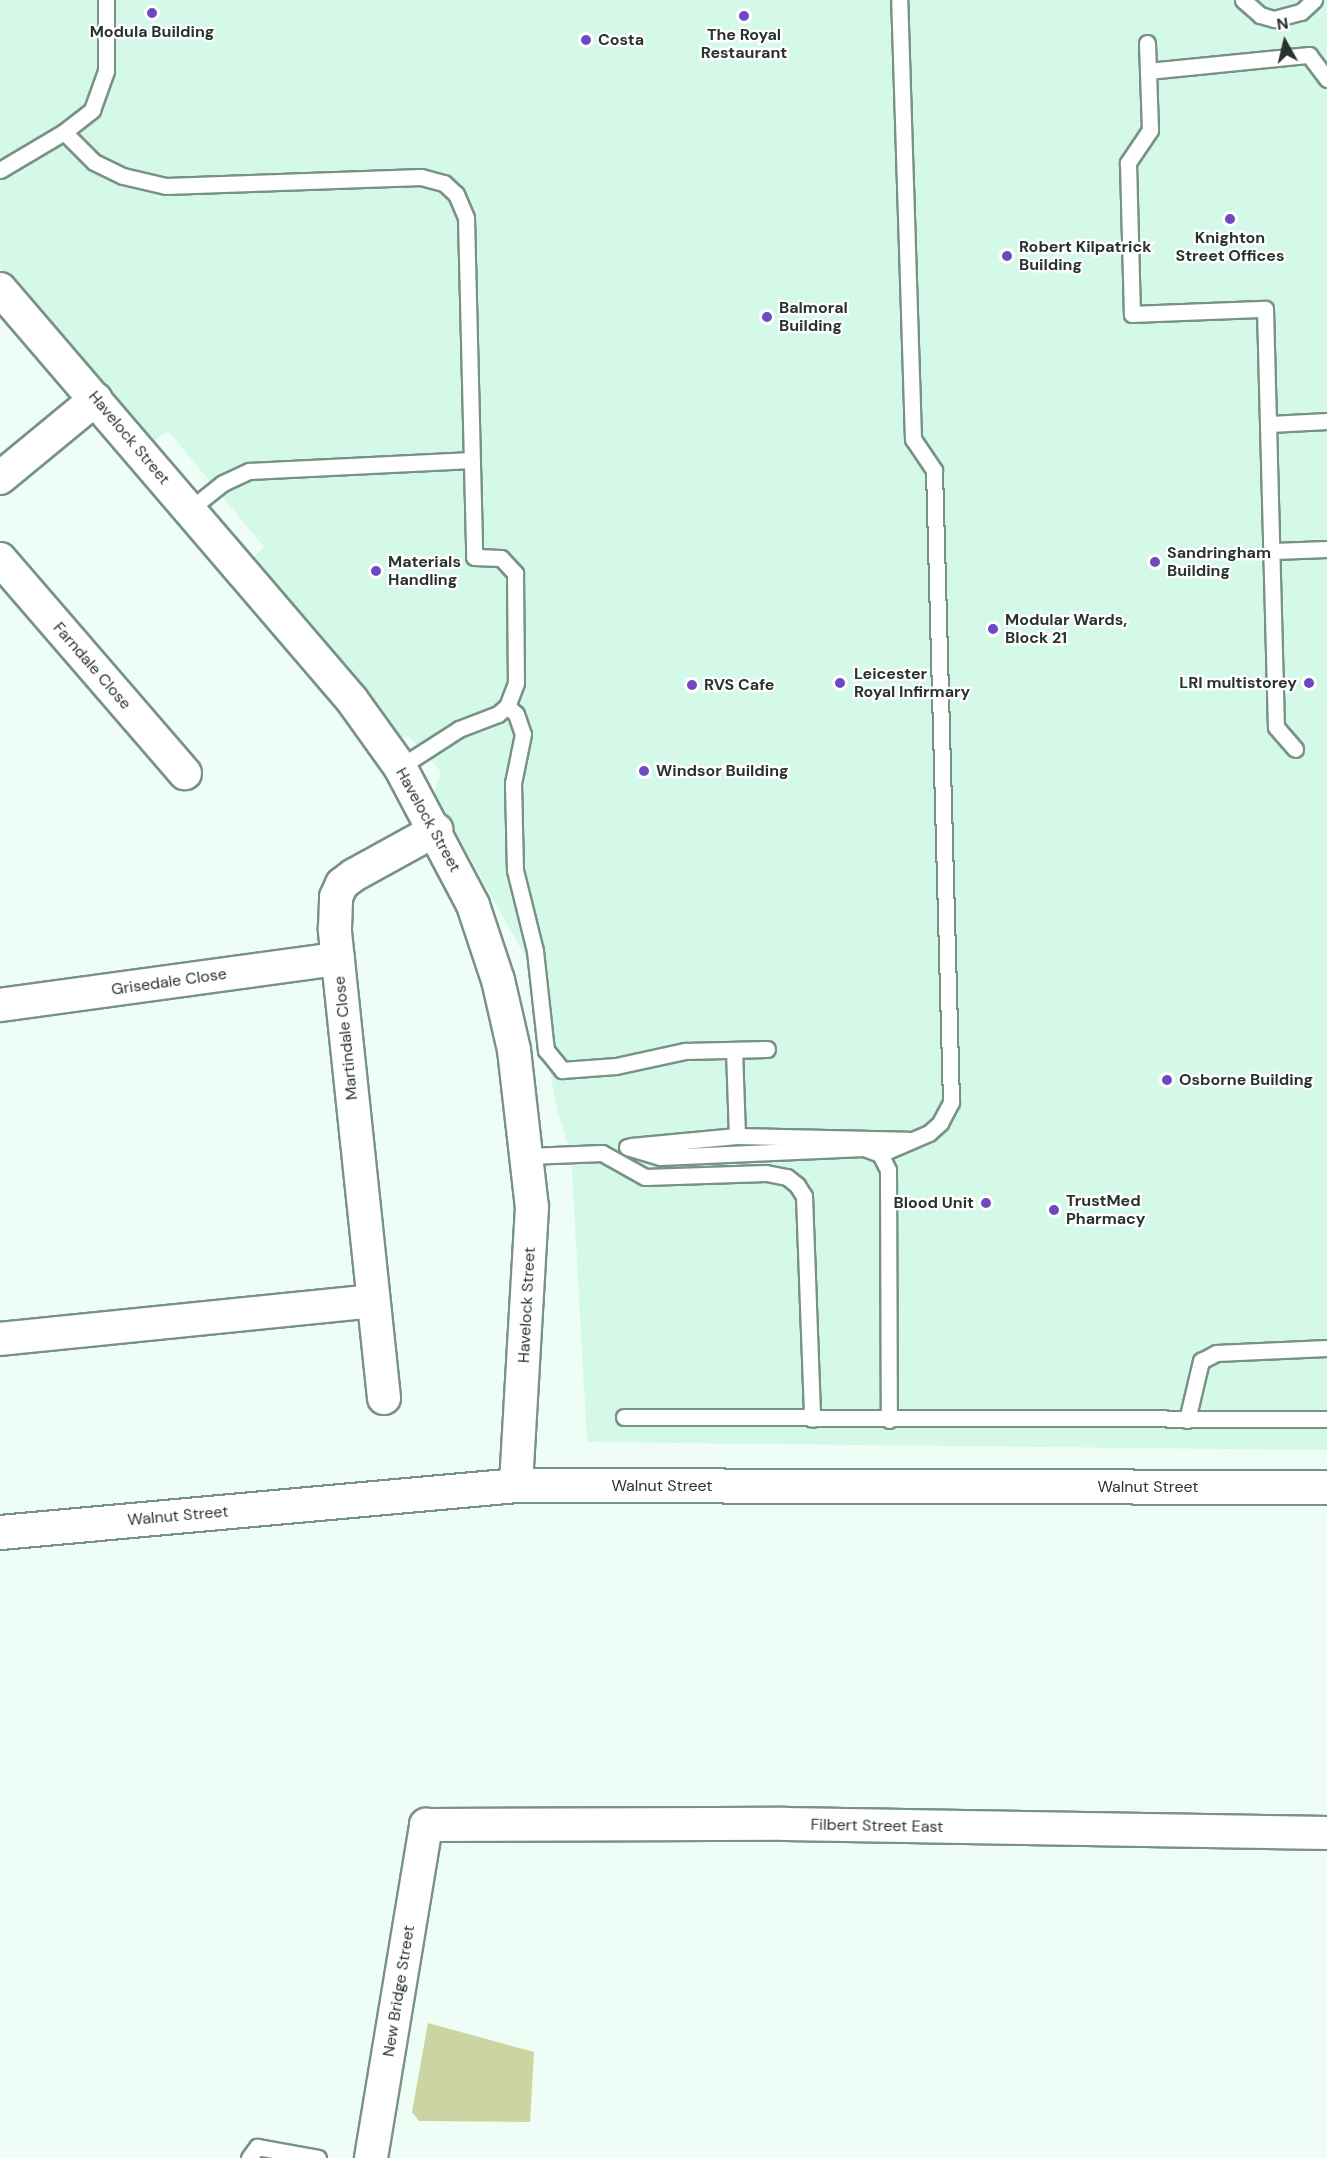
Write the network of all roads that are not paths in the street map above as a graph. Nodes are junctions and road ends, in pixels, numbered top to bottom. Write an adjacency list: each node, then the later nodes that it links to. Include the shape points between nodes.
1 (106, 0): 8 (lane, via 106,71 92,110)
2 (899, 0): 30 (lane, via 913,439 934,470 951,1102 934,1128)
3 (1243, 0): 4 (lane, via 1260,15 1274,18 1301,12)
4 (1314, 0)
5 (1147, 43): 6 (lane)
6 (1148, 71): 7 (lane, via 1309,54); 13 (lane, via 1150,130 1128,163 1132,314 1265,309)
7 (1327, 79)
8 (64, 132): 9 (lane); 14 (lane, via 94,162 123,176 166,186 421,177 444,183 456,194 466,218)
9 (0, 170)
10 (0, 289): 11 (street, Havelock Street)
11 (96, 399): 15 (street); 16 (street, Havelock Street)
12 (1327, 421): 13 (lane)
13 (1270, 424): 18 (lane)
14 (472, 460): 16 (lane, via 249,471 223,483); 20 (lane, via 474,557 501,558 515,573 516,682)
15 (0, 478)
16 (189, 510): 22 (street, Havelock Street, via 352,700)
17 (1327, 549): 18 (lane)
18 (1274, 551): 21 (lane, via 1276,727)
19 (0, 559): 23 (street, Farndale Close)
20 (507, 706): 22 (lane, via 498,714 450,734); 28 (lane, via 516,714 523,734 513,783 515,870 535,951 546,1050 562,1070 616,1066 686,1051)
21 (1295, 749)
22 (400, 767): 24 (street, Havelock Street)
23 (185, 773)
24 (436, 830): 25 (street, Martindale Close, via 342,884 336,897); 34 (street, Havelock Street, via 473,905 498,980 514,1050)
25 (338, 959): 26 (street, Grisedale Close); 35 (street, Martindale Close)
26 (0, 1005)
27 (768, 1049): 28 (lane)
28 (734, 1050): 29 (lane)
29 (737, 1136): 30 (lane); 31 (lane)
30 (911, 1140): 33 (lane)
31 (627, 1147): 32 (lane); 33 (lane, via 660,1157 864,1148)
32 (602, 1153): 34 (lane); 40 (lane, via 645,1177 766,1173 787,1177 796,1185 804,1196)
33 (880, 1154): 42 (lane, via 888,1170)
34 (528, 1156): 44 (street, Havelock Street, via 532,1207)
35 (373, 1301): 36 (street); 38 (street, Martindale Close)
36 (0, 1339)
37 (1327, 1348): 43 (lane, via 1216,1353 1201,1361)
38 (384, 1398)
39 (624, 1417): 40 (lane)
40 (812, 1419): 42 (lane)
41 (1327, 1419): 43 (lane)
42 (889, 1420): 43 (lane)
43 (1187, 1420)
44 (516, 1485): 45 (street, Walnut Street); 46 (street, Walnut Street)
45 (1327, 1487)
46 (0, 1532)
47 (426, 1825): 48 (street, Filbert Street East, via 785,1824); 51 (street, New Bridge Street)
48 (1327, 1833)
49 (249, 2158): 50 (lane, via 257,2147)
50 (318, 2158)
51 (371, 2158)

